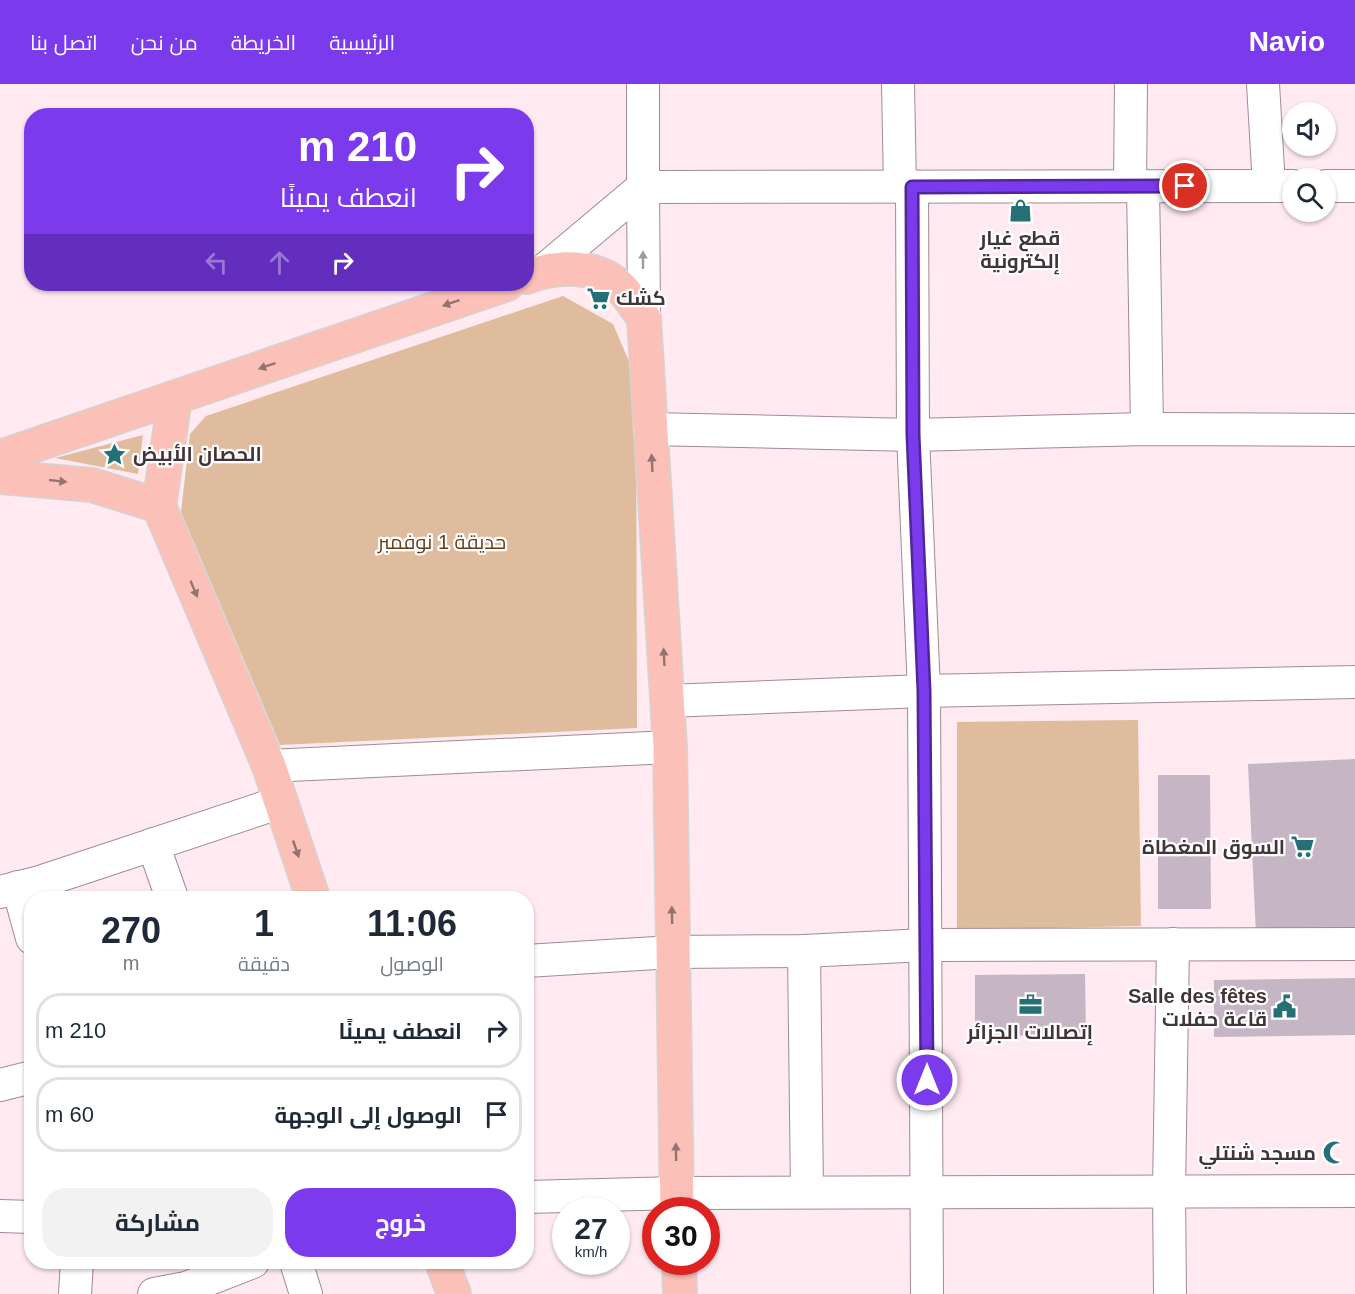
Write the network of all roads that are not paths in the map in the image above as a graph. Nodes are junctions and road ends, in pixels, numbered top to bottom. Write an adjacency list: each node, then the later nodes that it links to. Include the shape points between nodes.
1 (643, 84): 9 (street)
2 (898, 84): 10 (street)
3 (1131, 84): 5 (street)
4 (1263, 84): 6 (street)
5 (1137, 186): 6 (street); 10 (street); 16 (street)
6 (1281, 186)
7 (1336, 186): 8 (street)
8 (1355, 186)
9 (643, 187): 10 (street); 11 (street); 13 (street, one-way to 9)
10 (906, 187): 18 (street)
11 (535, 274): 13 (main road, via 576,268 598,274 620,286)
12 (487, 291): 14 (main road, one-way to 14)
13 (644, 318): 15 (main road)
14 (175, 398): 19 (main road); 21 (main road)
15 (650, 429): 18 (street); 24 (main road, one-way to 15)
16 (1147, 429): 17 (street); 18 (street)
17 (1355, 429)
18 (913, 435): 23 (street)
19 (0, 457)
20 (0, 477): 21 (main road, one-way to 21, via 92,485)
21 (159, 506): 26 (main road, one-way to 26)
22 (1355, 682): 23 (street)
23 (924, 691): 24 (street); 35 (street)
24 (667, 701): 25 (main road)
25 (670, 747): 26 (street); 37 (main road, one-way to 25)
26 (269, 766): 27 (main road)
27 (281, 802): 28 (street); 31 (main road, one-way to 31)
28 (153, 844): 29 (street); 30 (street)
29 (9, 889): 32 (street)
30 (170, 891)
31 (311, 891)
32 (24, 921)
33 (1173, 944): 34 (street); 35 (street); 42 (street)
34 (1355, 944)
35 (926, 945): 36 (street); 41 (street)
36 (804, 951): 37 (street); 44 (street)
37 (672, 952): 38 (street); 46 (main road, one-way to 37)
38 (534, 961)
39 (24, 1079): 40 (street)
40 (0, 1085)
41 (927, 1191): 42 (street); 44 (street); 61 (street)
42 (1169, 1191): 43 (street); 62 (street)
43 (1355, 1191)
44 (807, 1192): 47 (street)
45 (534, 1197): 48 (street)
46 (677, 1197)
47 (720, 1199)
48 (642, 1201)
49 (0, 1216): 50 (street)
50 (24, 1217)
51 (77, 1269): 56 (street)
52 (236, 1269): 57 (street, via 186,1288)
53 (298, 1269): 58 (street)
54 (445, 1269): 59 (main road)
55 (679, 1275): 60 (main road)
56 (75, 1294)
57 (154, 1294)
58 (306, 1294)
59 (454, 1294)
60 (680, 1294)
61 (927, 1294)
62 (1170, 1294)

